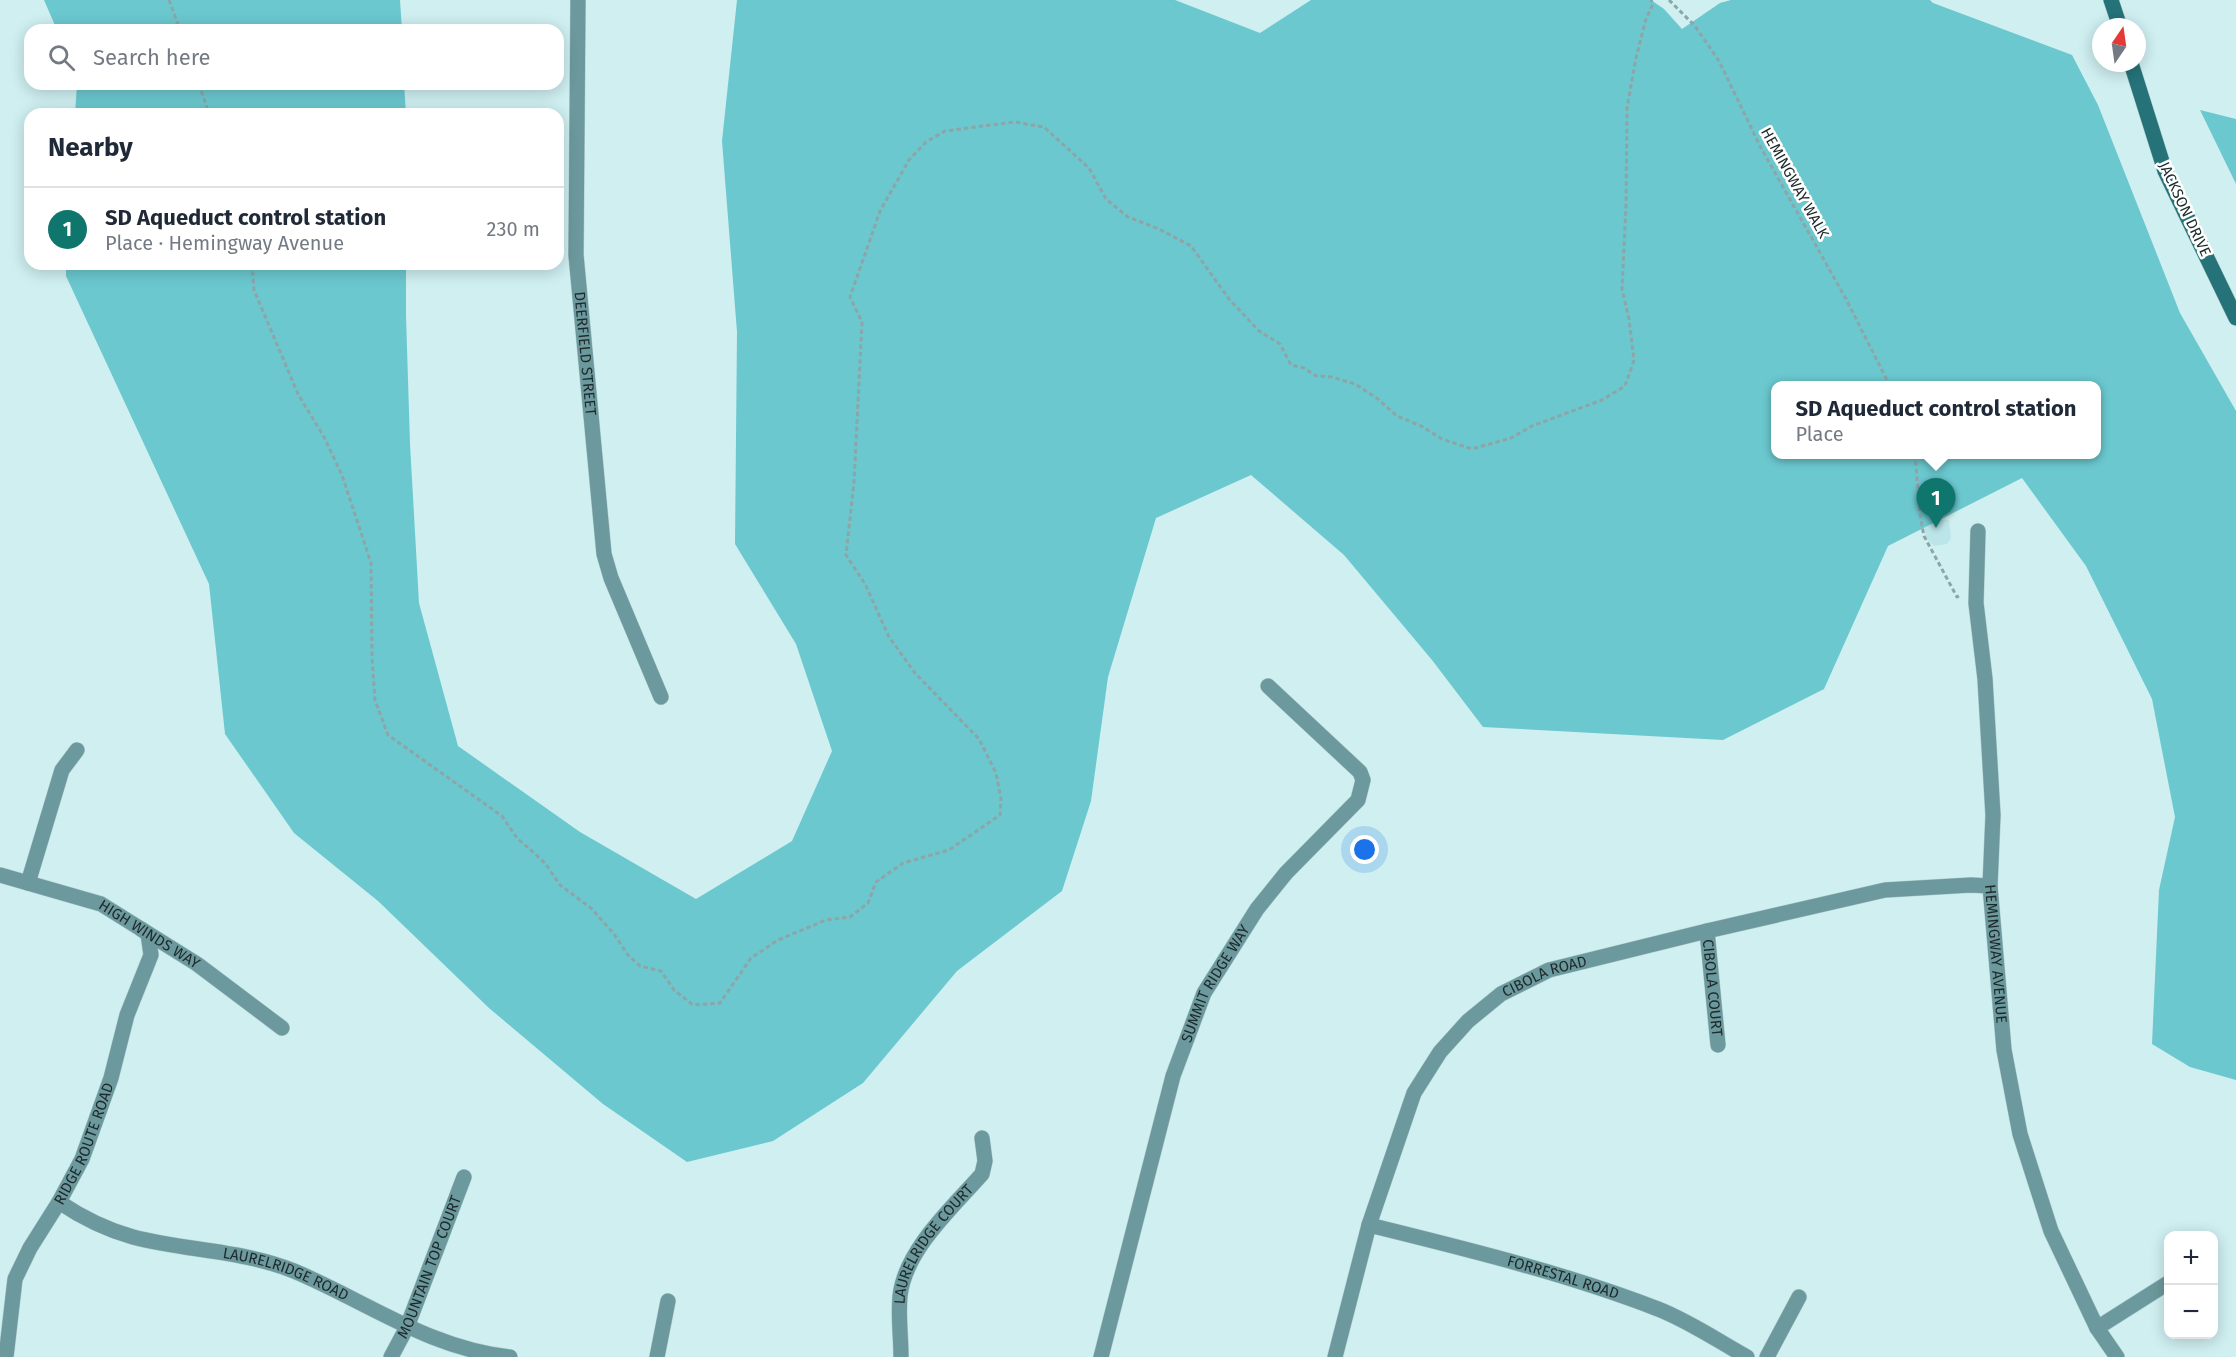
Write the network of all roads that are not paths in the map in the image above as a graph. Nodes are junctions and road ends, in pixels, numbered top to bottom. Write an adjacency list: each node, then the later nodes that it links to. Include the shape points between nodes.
1 (578, 0): 8 (street, DEERFIELD STREET, via 576,255 604,554)
2 (2111, 0): 3 (main road)
3 (2117, 18)
4 (2134, 72): 5 (main road, JACKSON DRIVE, via 2165,171)
5 (2236, 318)
6 (1978, 531): 12 (street, HEMINGWAY AVENUE, via 1976,596 1993,815)
7 (1268, 686): 31 (street, SUMMIT RIDGE WAY, via 1360,772 1363,780 1358,801 1286,873 1257,909 1204,993 1173,1076)
8 (661, 697)
9 (77, 750): 11 (street, via 62,770)
10 (0, 874): 11 (street, HIGH WINDS WAY)
11 (28, 883): 13 (street, HIGH WINDS WAY, via 101,904)
12 (1990, 886): 14 (street, CIBOLA ROAD, via 1885,890); 25 (street, HEMINGWAY AVENUE, via 2004,1050 2020,1134 2051,1231)
13 (141, 929): 15 (street, HIGH WINDS WAY, via 197,964); 19 (street, RIDGE ROUTE ROAD, via 148,934 152,955 127,1015 111,1078 82,1159)
14 (1707, 931): 16 (street, CIBOLA COURT); 20 (street, CIBOLA ROAD, via 1549,970 1501,994 1468,1021 1440,1052 1414,1093)
15 (282, 1028)
16 (1718, 1045)
17 (982, 1138): 30 (street, LAURELRIDGE COURT, via 982,1174 923,1242 906,1271 900,1297)
18 (464, 1177): 24 (street, MOUNTAIN TOP COURT)
19 (59, 1202): 24 (street, LAURELRIDGE ROAD, via 132,1237 250,1256 294,1271); 26 (street, RIDGE ROUTE ROAD, via 15,1279)
20 (1369, 1225): 32 (street, CIBOLA ROAD); 33 (street, FORRESTAL ROAD, via 1525,1266 1660,1310)
21 (2166, 1285): 25 (street)
22 (1798, 1297): 34 (street)
23 (668, 1301): 29 (street)
24 (407, 1327): 27 (street, MOUNTAIN TOP COURT); 28 (street, LAURELRIDGE ROAD, via 443,1342)
25 (2097, 1328): 35 (street, HEMINGWAY AVENUE)
26 (6, 1357)
27 (391, 1357)
28 (510, 1357)
29 (657, 1357)
30 (902, 1357)
31 (1101, 1357)
32 (1335, 1357)
33 (1747, 1357)
34 (1767, 1357)
35 (2117, 1357)

